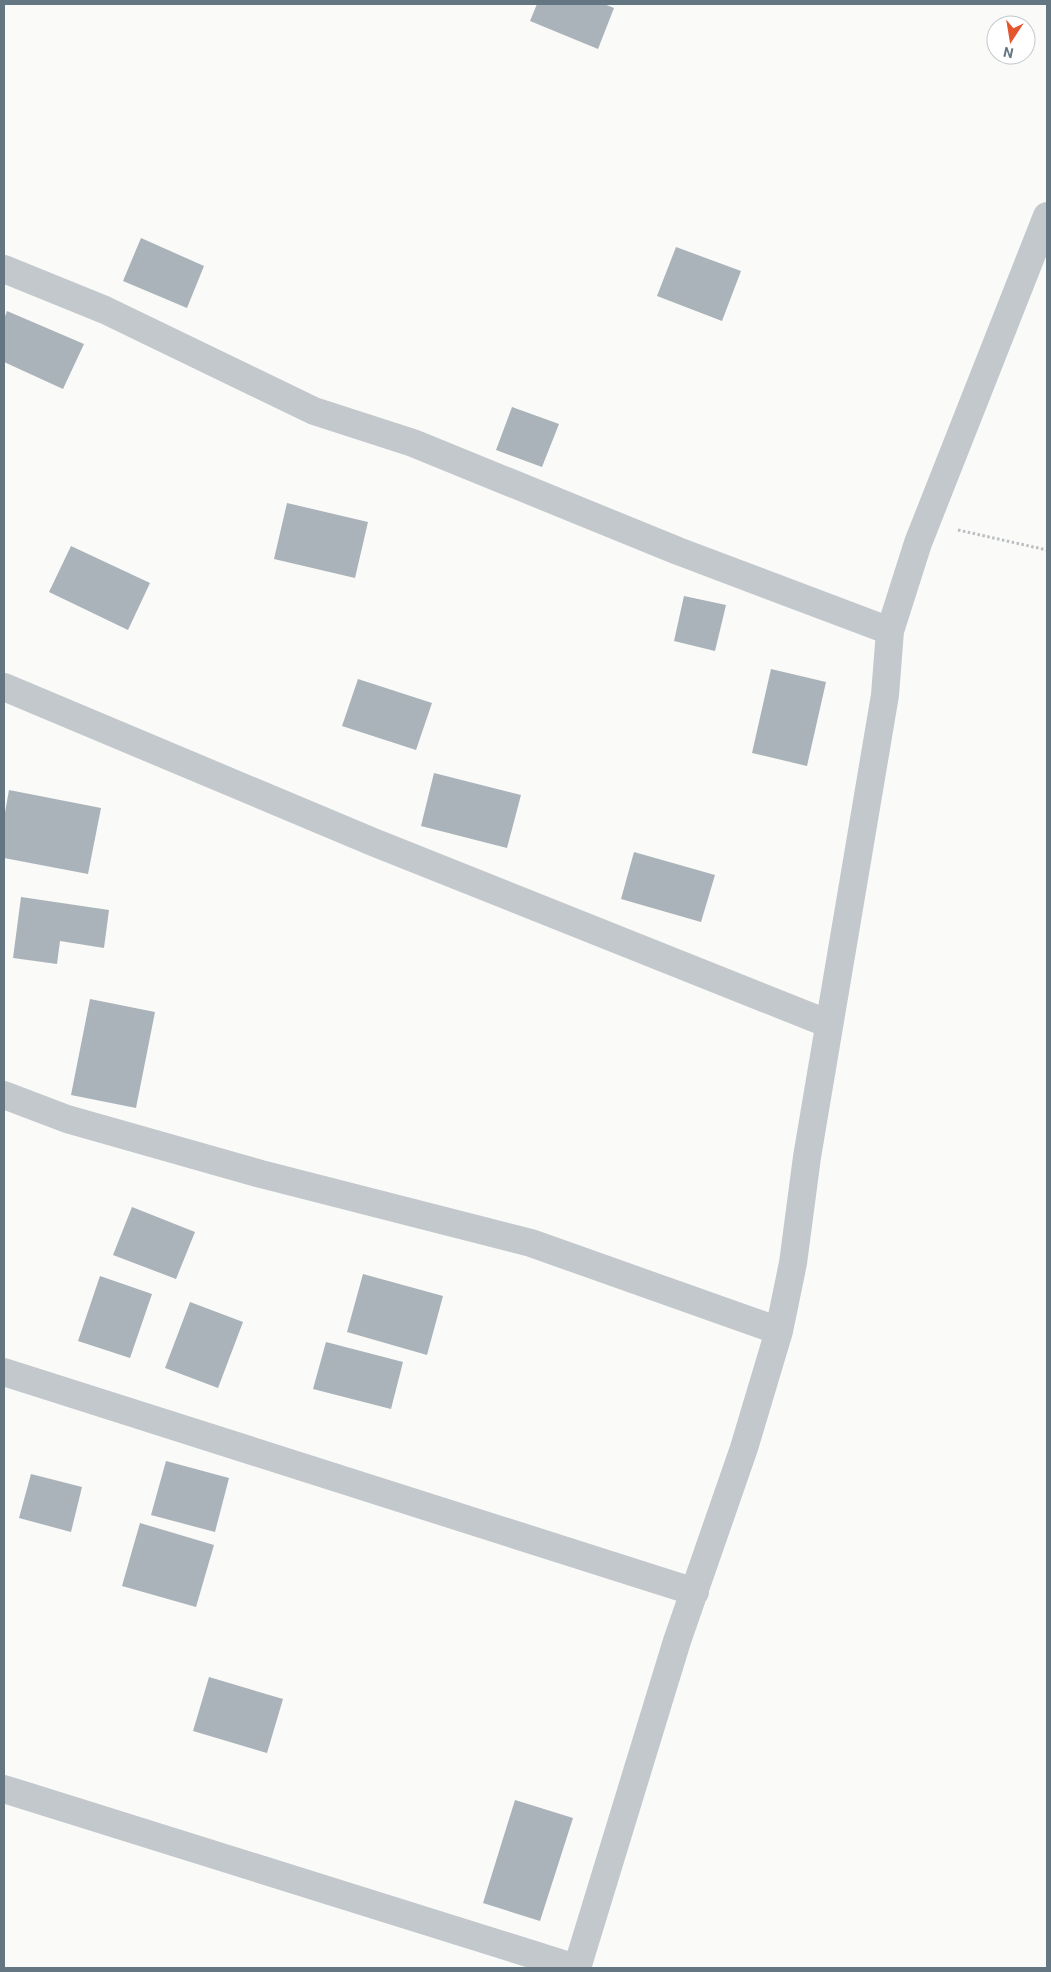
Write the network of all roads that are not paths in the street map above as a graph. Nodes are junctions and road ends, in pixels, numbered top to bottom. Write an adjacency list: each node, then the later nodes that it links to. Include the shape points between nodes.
1 (1047, 216): 3 (street, via 927,522)
2 (4, 269): 3 (street, via 105,310 314,411 413,443 678,552)
3 (890, 631): 5 (street, via 885,695)
4 (4, 687): 5 (street, via 373,842)
5 (829, 1024): 7 (street)
6 (4, 1095): 7 (street, via 67,1119 261,1174 531,1243)
7 (779, 1331): 9 (street, via 744,1448)
8 (4, 1372): 9 (street)
9 (695, 1592): 11 (street, via 677,1641)
10 (4, 1789): 11 (street)
11 (577, 1968)

